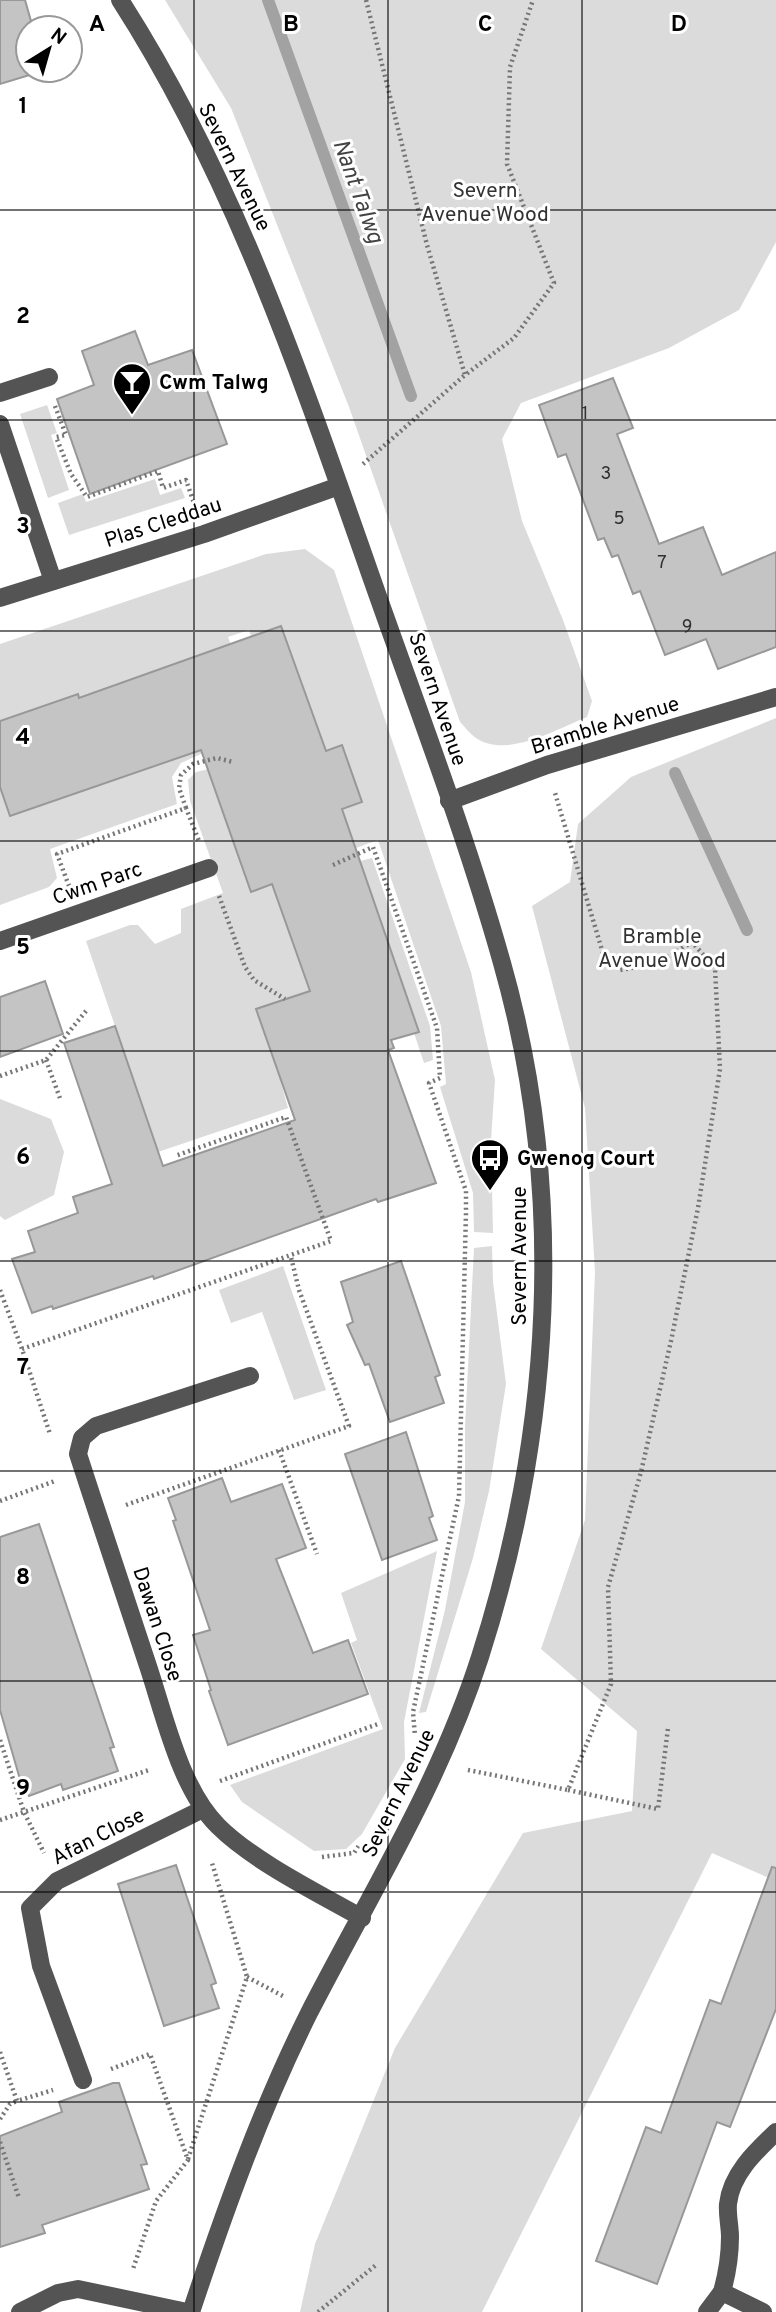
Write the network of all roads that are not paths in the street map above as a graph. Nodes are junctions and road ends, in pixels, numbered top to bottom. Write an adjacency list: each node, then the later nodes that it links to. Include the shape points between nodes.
1 (120, 0): 5 (street, Severn Avenue, via 179,103 246,242 295,360)
2 (47, 378): 3 (street)
3 (0, 393)
4 (0, 424): 6 (street)
5 (339, 486): 6 (street, Plas Cleddau); 9 (street, Severn Avenue)
6 (53, 580): 7 (street, Plas Cleddau)
7 (0, 598)
8 (776, 697): 9 (street, Bramble Avenue, via 547,765)
9 (449, 801): 14 (street, Severn Avenue, via 504,968 539,1146 544,1213 541,1356 512,1546 480,1657 441,1761)
10 (209, 868): 11 (street, Cwm Parc)
11 (0, 941)
12 (250, 1376): 13 (street, Dawan Close, via 96,1426 82,1438 78,1454)
13 (199, 1811): 14 (street, Dawan Close, via 274,1867); 15 (street, Afan Close, via 57,1881 30,1908 41,1966)
14 (362, 1918): 19 (street, Severn Avenue, via 311,2011 254,2134)
15 (83, 2080)
16 (776, 2132): 17 (street, via 742,2169 728,2203 728,2272)
17 (722, 2292): 20 (street); 21 (street)
18 (20, 2312): 19 (street, via 58,2293 78,2289)
19 (189, 2312)
20 (707, 2312)
21 (764, 2312)

